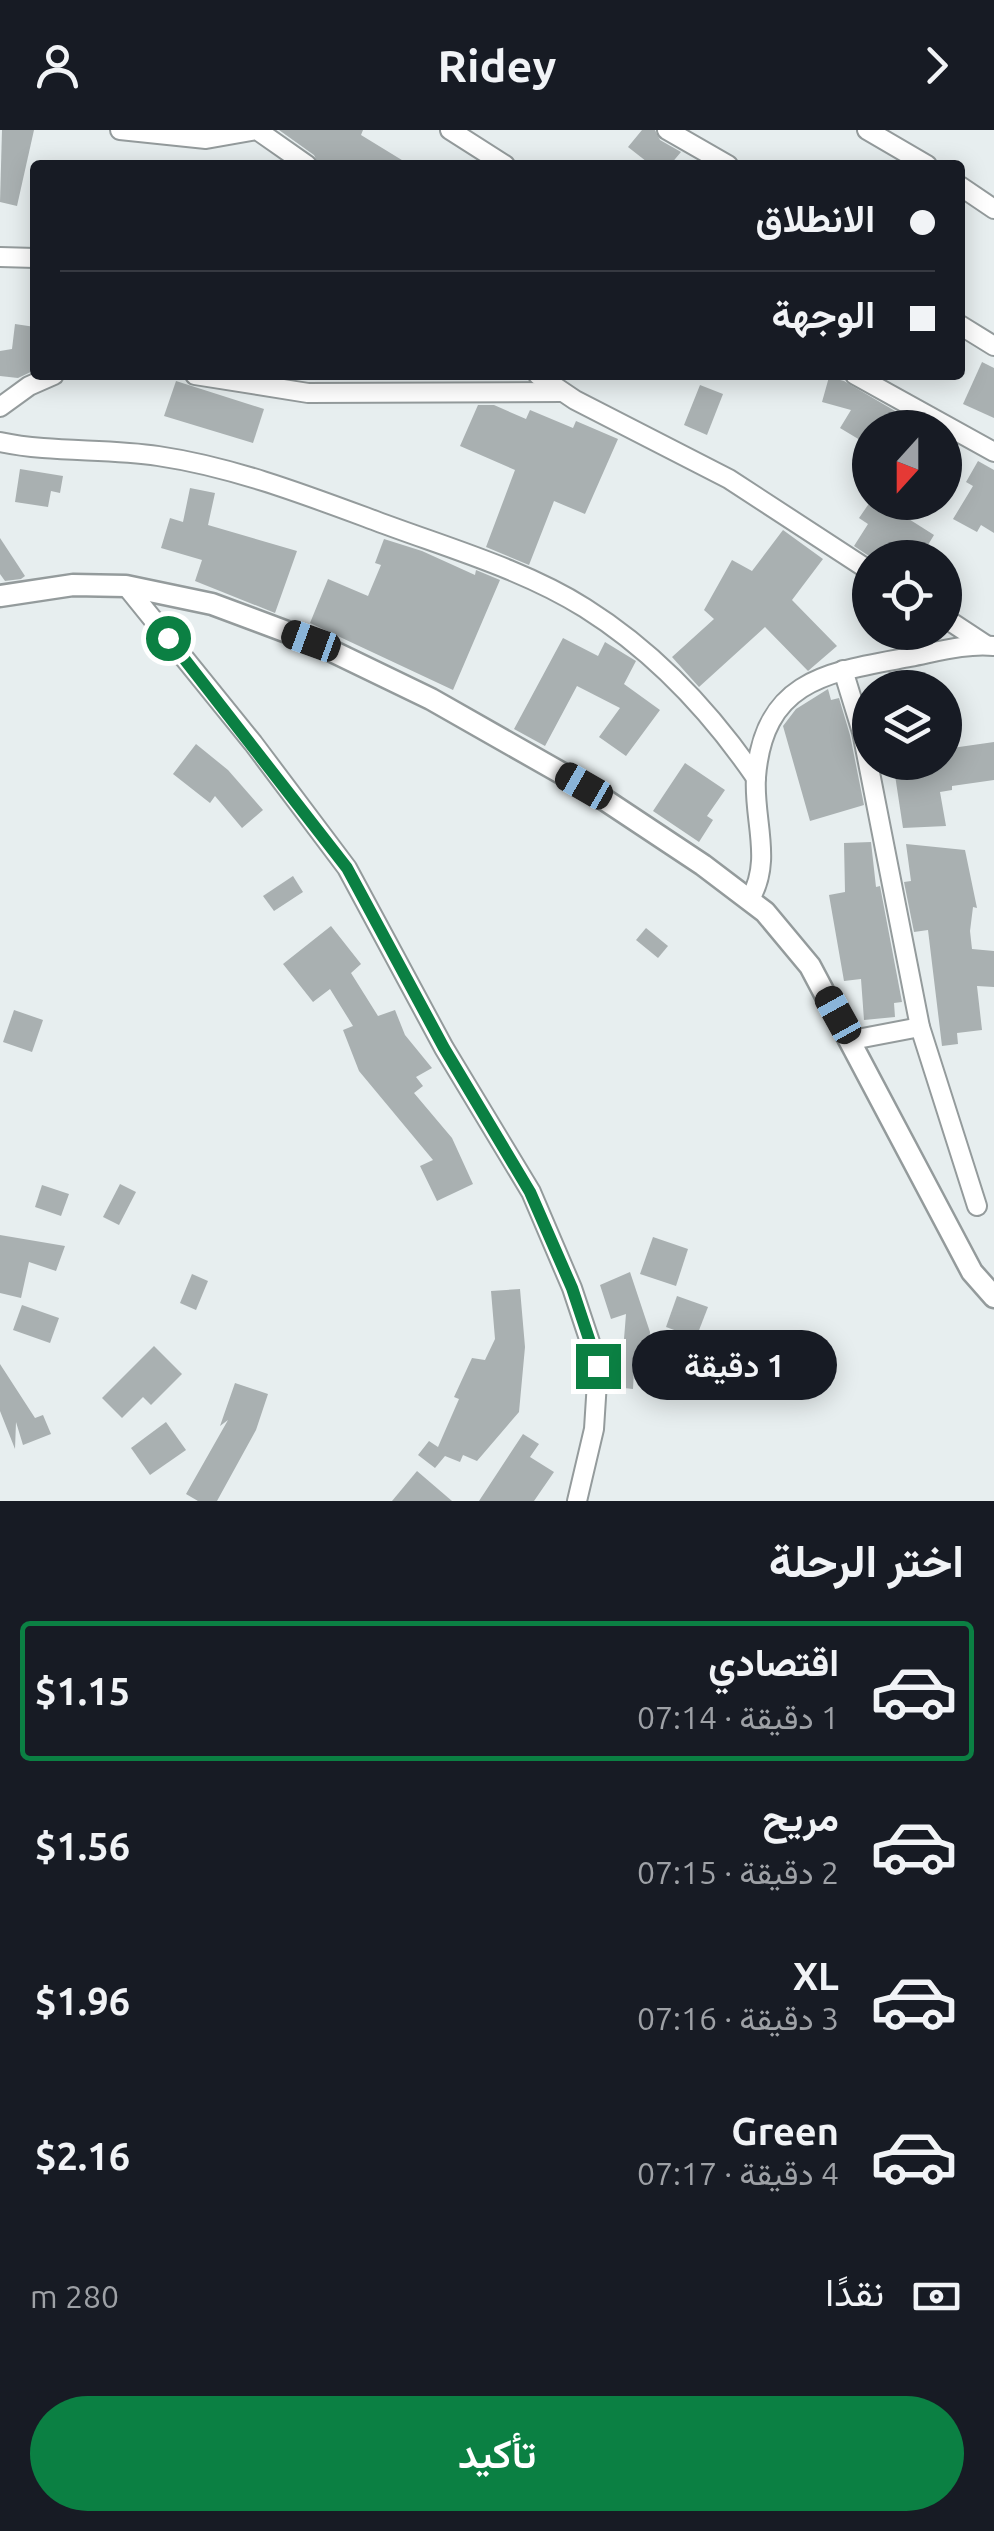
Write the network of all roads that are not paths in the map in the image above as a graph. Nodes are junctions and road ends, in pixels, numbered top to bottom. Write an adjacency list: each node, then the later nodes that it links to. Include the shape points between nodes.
1 (120, 130): 5 (street, via 206,139 258,130)
2 (450, 130): 6 (street)
3 (667, 130): 7 (street)
4 (867, 130): 8 (street)
5 (300, 160)
6 (498, 160)
7 (719, 160)
8 (918, 160)
9 (965, 190): 10 (street)
10 (994, 210)
11 (0, 257): 12 (street)
12 (30, 258)
13 (965, 328): 14 (street)
14 (994, 346)
15 (43, 380): 20 (street)
16 (226, 380): 19 (street, via 308,393)
17 (545, 380): 19 (street)
18 (864, 380): 22 (street)
19 (562, 392): 23 (street, via 729,479)
20 (0, 408)
21 (0, 442): 29 (street, via 158,456 211,468 336,506 526,580 584,607 643,650 727,736)
22 (994, 452)
23 (852, 558)
24 (126, 586): 25 (street, via 73,585); 30 (street, via 229,610 431,699 584,786); 35 (street, via 347,868 530,1192 598,1366 594,1429)
25 (0, 596)
26 (962, 628): 27 (street)
27 (990, 645): 28 (street)
28 (843, 670): 29 (street, via 808,681 786,700 762,746); 31 (street, via 862,732)
29 (756, 778): 30 (street, via 762,867)
30 (750, 898): 32 (street, via 810,966)
31 (920, 1027): 32 (street); 33 (street)
32 (852, 1040): 34 (street, via 972,1272)
33 (978, 1206)
34 (994, 1297)
35 (578, 1501)

